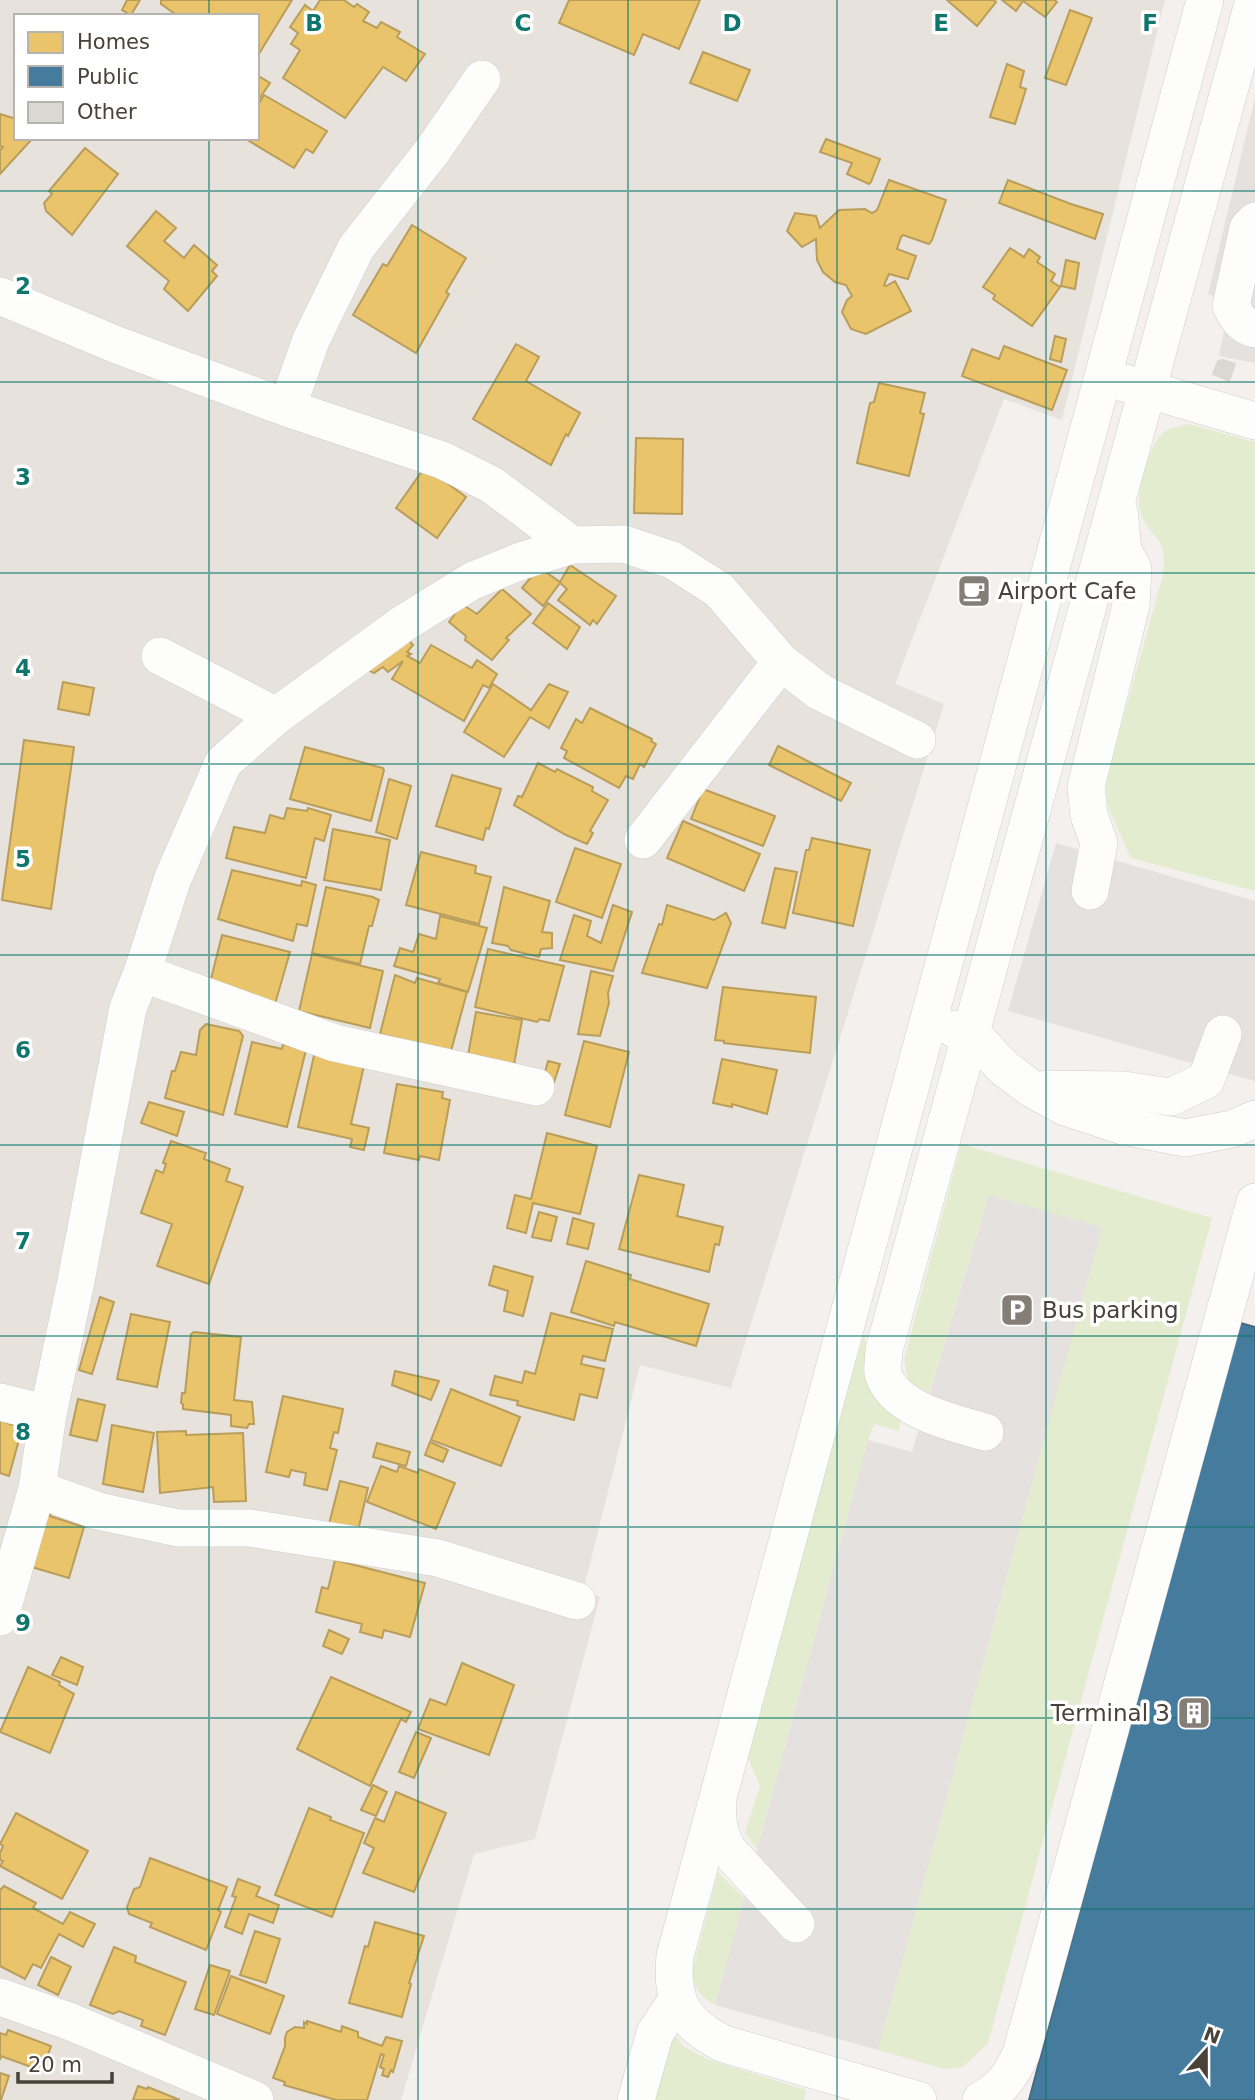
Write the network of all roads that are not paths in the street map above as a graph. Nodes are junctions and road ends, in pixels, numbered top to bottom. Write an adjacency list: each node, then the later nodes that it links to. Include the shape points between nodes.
1 (1205, 0): 3 (street)
2 (1254, 0): 4 (street)
3 (1190, 52): 4 (street); 9 (street)
4 (1246, 67): 10 (street)
5 (482, 79): 11 (street, via 356,248 311,340)
6 (1255, 221): 8 (street, via 1248,228 1231,306 1246,327)
7 (0, 296): 11 (street)
8 (1255, 329)
9 (1102, 376): 10 (street); 22 (street)
10 (1149, 390): 12 (street); 13 (street)
11 (287, 408): 14 (street, via 442,460 492,485)
12 (1255, 421)
13 (1118, 500): 20 (street, via 1123,551 1133,569 1131,605 1086,787 1089,816 1099,843); 23 (street)
14 (572, 545): 16 (street, via 624,544 672,560 719,590); 17 (street, via 472,581 404,623)
15 (160, 656): 17 (street)
16 (781, 662): 18 (street, via 820,692); 19 (street)
17 (276, 716): 21 (street, via 223,763 173,878)
18 (917, 740)
19 (643, 840)
20 (1090, 891)
21 (142, 973): 25 (street, via 335,1043); 30 (street, via 128,1008)
22 (928, 1021): 23 (street); 35 (street)
23 (972, 1034): 26 (street); 31 (street, via 884,1350 883,1373 897,1395 927,1415)
24 (1223, 1034): 26 (street, via 1206,1080 1171,1097 1124,1090)
25 (536, 1087)
26 (1032, 1089): 27 (street, via 1065,1107 1124,1126 1185,1138 1232,1129)
27 (1255, 1119)
28 (1255, 1202): 40 (street, via 1021,2054 1012,2075)
29 (0, 1402): 30 (street)
30 (48, 1414): 32 (street)
31 (985, 1432)
32 (37, 1489): 33 (street, via 98,1511 178,1528 249,1528 438,1559); 34 (street)
33 (577, 1601)
34 (0, 1617)
35 (718, 1796): 36 (street, via 717,1824 724,1844); 38 (street, via 675,1956 672,1978)
36 (796, 1924)
37 (0, 1997): 41 (street)
38 (677, 2000): 39 (street, via 704,2034); 42 (street, via 655,2033)
39 (825, 2087): 43 (street)
40 (991, 2097)
41 (255, 2100)
42 (636, 2100)
43 (918, 2100)

